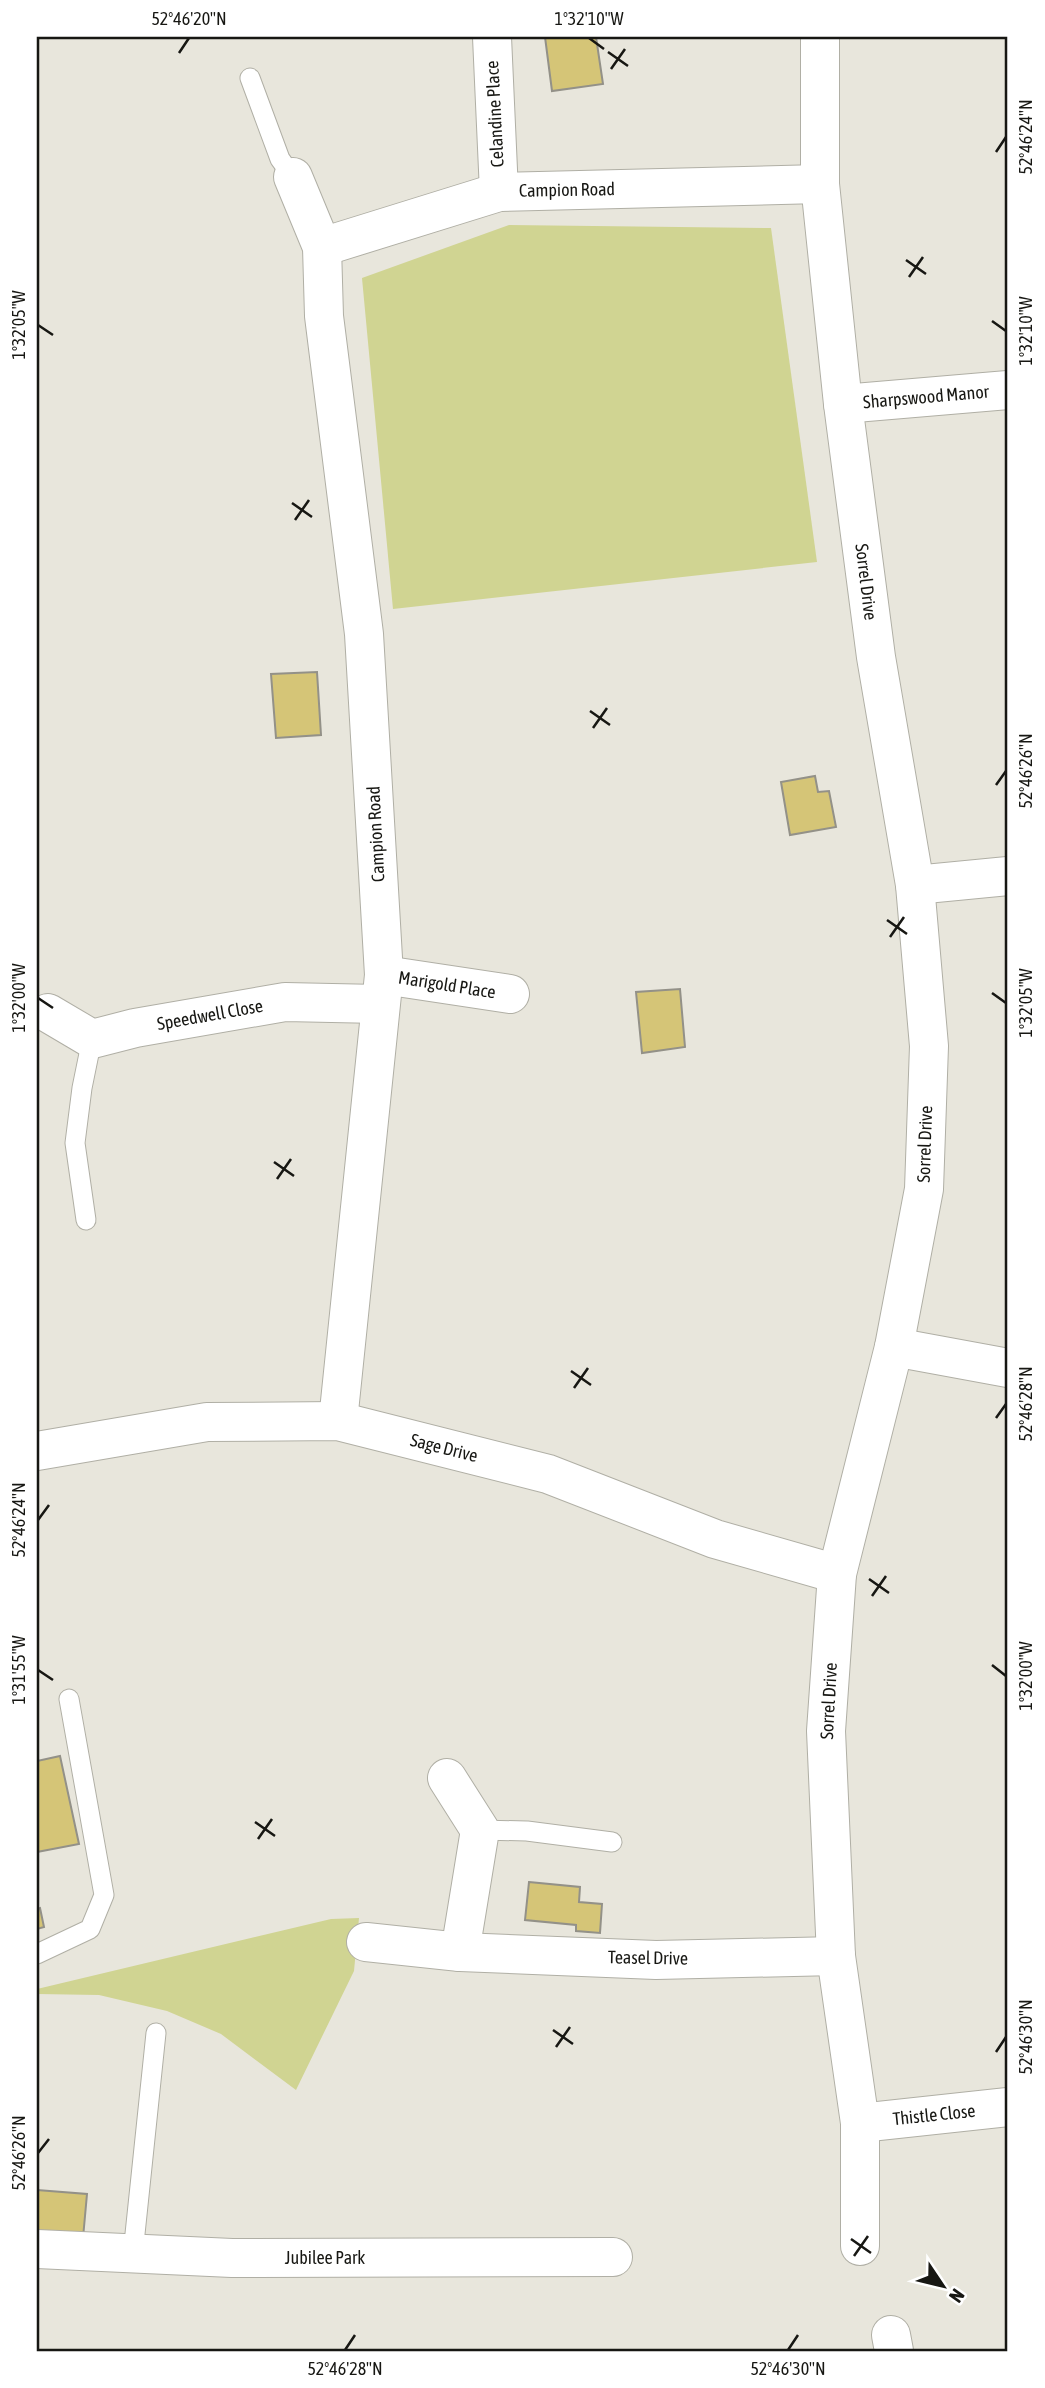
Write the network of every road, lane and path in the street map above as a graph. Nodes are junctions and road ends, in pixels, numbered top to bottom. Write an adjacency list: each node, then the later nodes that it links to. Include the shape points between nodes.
1 (492, 37): 6 (street, Celandine Place)
2 (820, 37): 5 (street, Sorrel Drive)
3 (250, 78): 4 (lane, via 280,159)
4 (293, 177): 7 (street, Campion Road)
5 (820, 184): 6 (street, Campion Road); 9 (street, Sorrel Drive)
6 (499, 192): 7 (street, Campion Road)
7 (322, 247): 12 (street, Campion Road, via 324,316 364,634)
8 (1008, 390): 9 (street, Sharpswood Manor)
9 (844, 404): 11 (street, Sorrel Drive, via 876,657)
10 (1008, 876): 11 (street)
11 (915, 885): 17 (street, Sorrel Drive, via 929,1046 924,1189)
12 (382, 990): 13 (street, Marigold Place); 15 (street, Speedwell Close, via 285,1002); 19 (street, Campion Road)
13 (510, 994)
14 (43, 1013): 15 (street)
15 (92, 1039): 16 (lane, via 75,1143)
16 (86, 1220)
17 (894, 1347): 18 (street); 21 (street, Sorrel Drive)
18 (1008, 1368)
19 (338, 1421): 20 (street, Sage Drive, via 208,1422); 21 (street, Sage Drive, via 548,1474 715,1539)
20 (37, 1451)
21 (837, 1574): 29 (street, Sorrel Drive, via 826,1731)
22 (69, 1699): 28 (lane, via 104,1895 90,1929)
23 (447, 1778): 24 (street)
24 (480, 1830): 25 (lane); 27 (street)
25 (612, 1842)
26 (366, 1941): 27 (street, Teasel Drive)
27 (460, 1952): 29 (street, Teasel Drive, via 656,1960)
28 (37, 1954)
29 (836, 1956): 32 (street, Sorrel Drive)
30 (156, 2033): 35 (lane)
31 (1008, 2107): 32 (street, Thistle Close)
32 (860, 2123): 33 (street, Sorrel Drive)
33 (860, 2246)
34 (37, 2249): 35 (street, Jubilee Park)
35 (133, 2253): 36 (street, Jubilee Park, via 232,2258)
36 (613, 2257)

